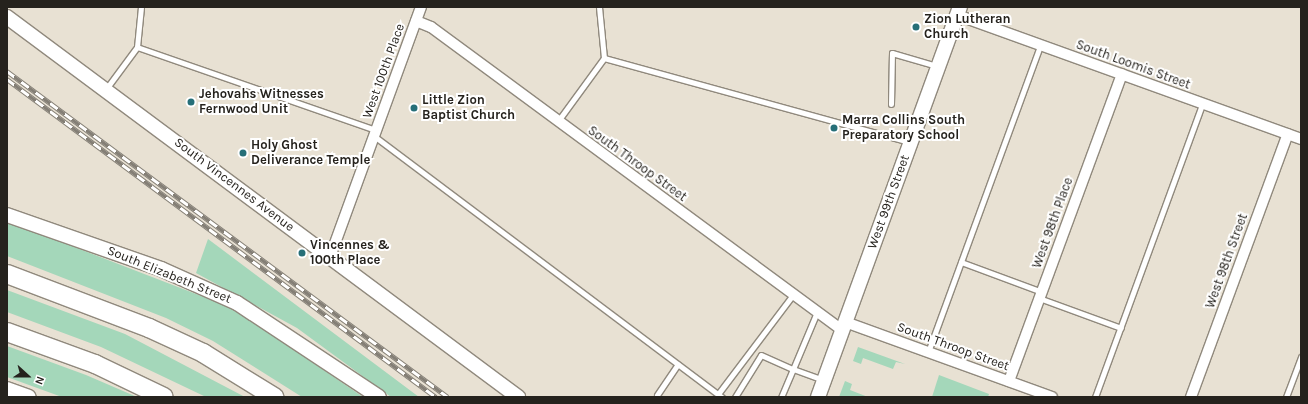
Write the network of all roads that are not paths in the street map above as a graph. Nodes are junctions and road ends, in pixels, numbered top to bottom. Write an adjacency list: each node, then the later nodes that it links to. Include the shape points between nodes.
1 (141, 7): 8 (lane)
2 (421, 7): 6 (street, West 100th Place)
3 (599, 7): 9 (lane)
4 (958, 11): 7 (street, South Loomis Street); 10 (street, West 99th Street)
5 (7, 17): 12 (street, South Vincennes Avenue)
6 (416, 21): 15 (street, South Throop Street, via 431,27); 16 (street, West 100th Place)
7 (1040, 46): 11 (street, South Loomis Street); 22 (lane)
8 (137, 47): 12 (lane); 16 (lane)
9 (604, 58): 15 (lane); 19 (lane)
10 (938, 66): 13 (lane, via 892,53); 19 (street, West 99th Street)
11 (1122, 74): 14 (street, South Loomis Street); 25 (street, West 98th Place)
12 (105, 90): 21 (street, South Vincennes Avenue)
13 (891, 104)
14 (1202, 104): 17 (street, South Loomis Street); 28 (lane)
15 (557, 121): 24 (street, South Throop Street)
16 (375, 133): 21 (street, West 100th Place); 32 (lane)
17 (1288, 134): 18 (street, South Loomis Street); 49 (street, West 98th Street)
18 (1301, 139)
19 (911, 142): 27 (street, West 99th Street)
20 (7, 215): 42 (street, South Elizabeth Street, via 161,269 237,303)
21 (330, 257): 43 (street, South Vincennes Avenue)
22 (961, 262): 25 (lane); 30 (lane)
23 (7, 274): 41 (highway, via 148,328 203,353)
24 (793, 295): 26 (street, South Throop Street); 38 (lane)
25 (1041, 295): 28 (lane); 35 (street, West 98th Place)
26 (817, 312): 27 (street, South Throop Street); 33 (lane)
27 (844, 326): 30 (street, South Throop Street); 34 (street, West 99th Street)
28 (1121, 328): 48 (lane)
29 (7, 332): 40 (highway, via 95,364)
30 (928, 352): 35 (street, South Throop Street)
31 (1301, 357): 50 (lane)
32 (678, 364): 37 (lane); 38 (lane)
33 (793, 369): 34 (lane); 44 (lane, via 761,355); 45 (lane)
34 (824, 380): 46 (street, West 99th Street)
35 (1009, 381): 47 (street, South Throop Street)
36 (7, 389): 39 (street)
37 (657, 395)
38 (720, 396)
39 (29, 397)
40 (164, 397)
41 (274, 397)
42 (379, 397)
43 (518, 397)
44 (735, 397)
45 (780, 397)
46 (818, 397)
47 (1052, 397)
48 (1095, 397)
49 (1191, 397)
50 (1286, 397)

